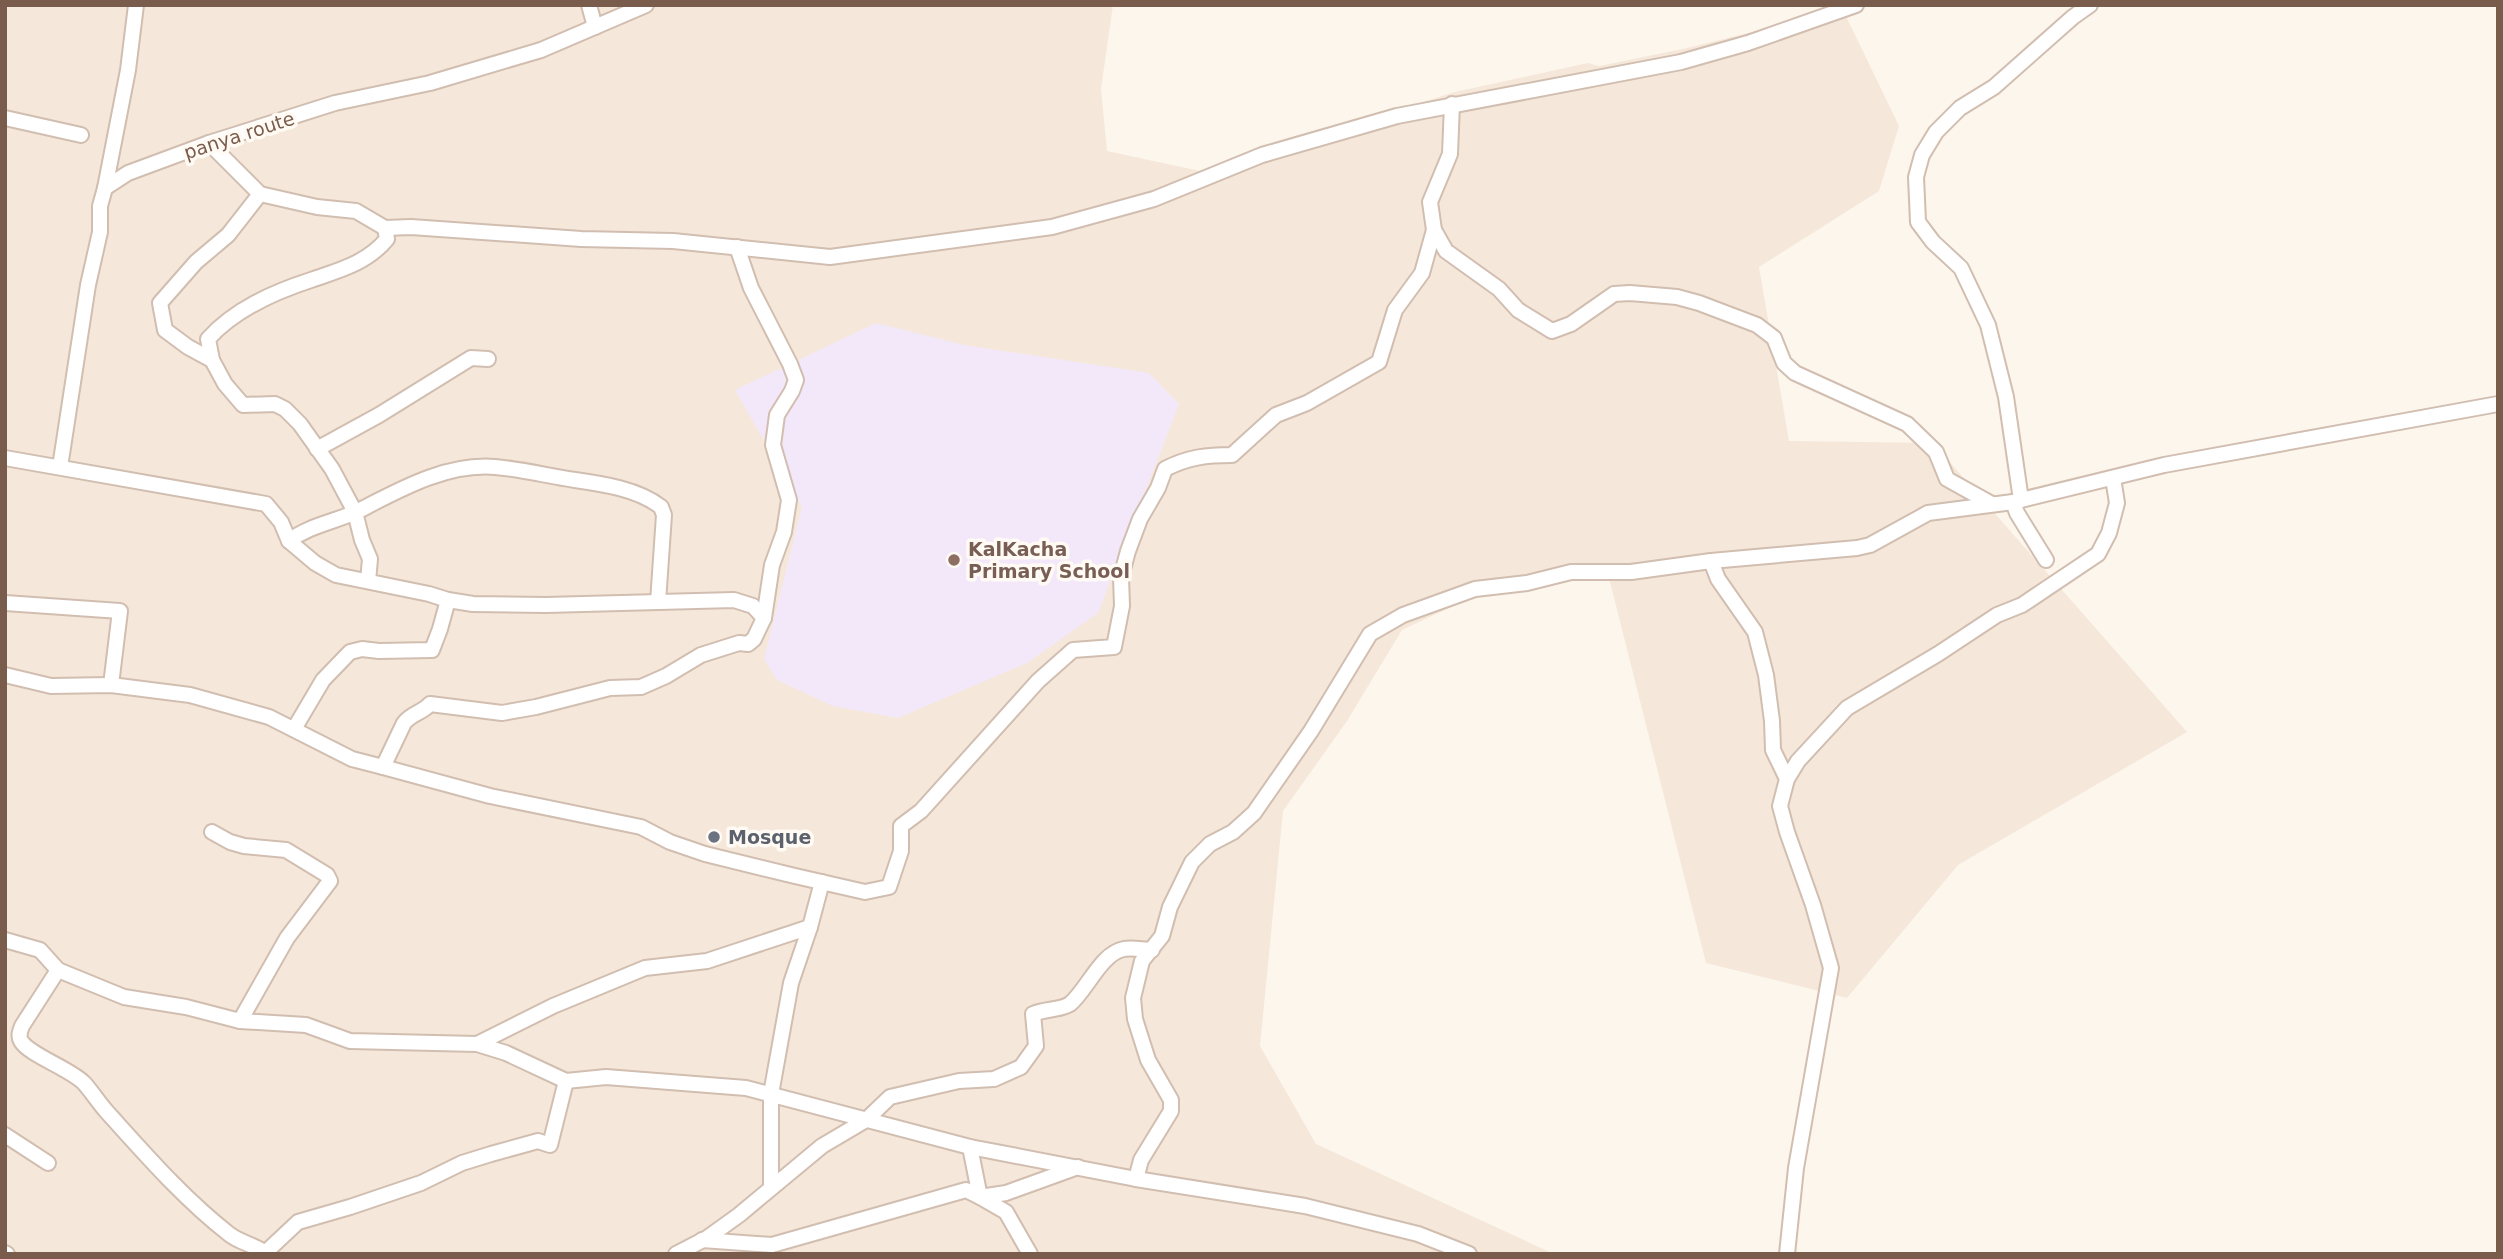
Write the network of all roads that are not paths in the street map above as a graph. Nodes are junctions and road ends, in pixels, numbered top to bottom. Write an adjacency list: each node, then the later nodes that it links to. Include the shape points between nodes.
1 (136, 5): 11 (street)
2 (589, 5): 6 (street)
3 (646, 5): 6 (street, panya route)
4 (1856, 5): 7 (street, via 1681,62)
5 (2090, 5): 23 (street, via 1994,87 1960,108 1936,132 1916,177 1918,222 1961,268 1988,326 2006,397)
6 (595, 27): 10 (street, panya route, via 502,63 335,103)
7 (1452, 104): 14 (street, via 1450,154 1430,202); 15 (street, via 1262,155 1154,198 1052,227 831,257)
8 (5, 118): 9 (street)
9 (81, 135)
10 (209, 143): 11 (street, panya route, via 128,173); 12 (street)
11 (105, 187): 21 (street)
12 (260, 194): 13 (street, via 356,211); 17 (street, via 228,235 196,262 160,303 165,330)
13 (384, 228): 15 (street); 17 (street, via 387,239 357,263 288,288 232,316 208,339)
14 (1434, 230): 24 (street, via 1446,251 1499,289 1518,310 1552,331 1571,324 1614,294 1630,292 1677,297 1757,325 1774,338 1784,363 1795,373 1907,425 1936,452 1947,479); 40 (street, via 1422,273 1395,310 1379,362 1307,403 1276,415 1232,455 1200,456 1165,469 1128,551 1114,646 1073,650 1038,681 921,811 901,826 901,851 889,887 865,892)
15 (737, 247): 33 (street, via 751,288 796,380 777,415 773,444 789,500)
16 (488, 359): 19 (street, via 471,358)
17 (212, 360): 19 (street, via 238,401 285,409)
18 (2498, 404): 22 (street, via 2260,446)
19 (317, 449): 25 (street)
20 (5, 458): 21 (street)
21 (60, 467): 26 (street, via 266,504)
22 (2113, 478): 23 (street); 38 (street, via 2117,503 2098,554 2022,605 1997,615 1847,708)
23 (2017, 501): 24 (street); 27 (street, via 2017,513)
24 (1992, 504): 28 (street, via 1928,513 1857,548)
25 (355, 512): 26 (street, via 318,524); 29 (street, via 370,559); 31 (street, via 409,484 476,467 633,492 661,507 664,515)
26 (289, 541): 29 (street, via 336,575)
27 (2046, 560)
28 (1711, 561): 38 (street, via 1718,579 1755,632 1766,675 1773,750); 43 (street, via 1632,572 1571,572 1475,589 1403,615 1370,634 1254,813 1192,862)
29 (368, 581): 30 (street)
30 (448, 600): 31 (street, via 488,605); 36 (street, via 432,649 350,652 323,680)
31 (658, 602): 33 (street, via 734,600 753,606)
32 (5, 603): 35 (street, via 120,611)
33 (764, 618): 37 (street, via 748,644 701,655 641,687 610,688 502,713 430,704 409,716)
34 (5, 675): 35 (street, via 51,686)
35 (111, 685): 36 (street, via 190,695 269,717)
36 (294, 729): 37 (street, via 352,759)
37 (383, 767): 40 (street, via 490,796 641,827 705,854)
38 (1787, 779): 62 (street, via 1780,806 1831,968 1796,1168)
39 (212, 832): 45 (street, via 237,844 286,850 329,878 287,938)
40 (822, 882): 41 (street)
41 (810, 927): 46 (street, via 707,961 645,968); 48 (street, via 791,983)
42 (5, 940): 44 (street, via 40,950)
43 (1152, 950): 49 (street, via 1116,953 1072,1002 1033,1014 1036,1046 1021,1067 994,1079 959,1081 890,1097); 54 (street, via 1142,961 1133,998 1135,1018 1148,1060 1171,1100 1171,1111 1141,1160)
44 (58, 970): 45 (street, via 124,997); 58 (street, via 22,1026 21,1041 83,1083 178,1190 231,1236)
45 (240, 1021): 46 (street, via 306,1025 350,1041)
46 (477, 1044): 47 (street)
47 (566, 1081): 48 (street, via 606,1077); 58 (street, via 550,1145 538,1141 461,1163 421,1183 298,1222)
48 (771, 1094): 49 (street); 55 (street)
49 (866, 1120): 51 (street); 55 (street, via 822,1146)
50 (5, 1135): 52 (street)
51 (970, 1147): 53 (street); 56 (street)
52 (48, 1163)
53 (1080, 1167): 54 (street); 56 (street)
54 (1136, 1179): 61 (street, via 1305,1206 1418,1234)
55 (771, 1188): 57 (street)
56 (980, 1198): 57 (street, via 966,1190 772,1245); 60 (street, via 1006,1212)
57 (702, 1240): 59 (street)
58 (267, 1253)
59 (677, 1254)
60 (1030, 1254)
61 (1469, 1254)
62 (1787, 1254)

